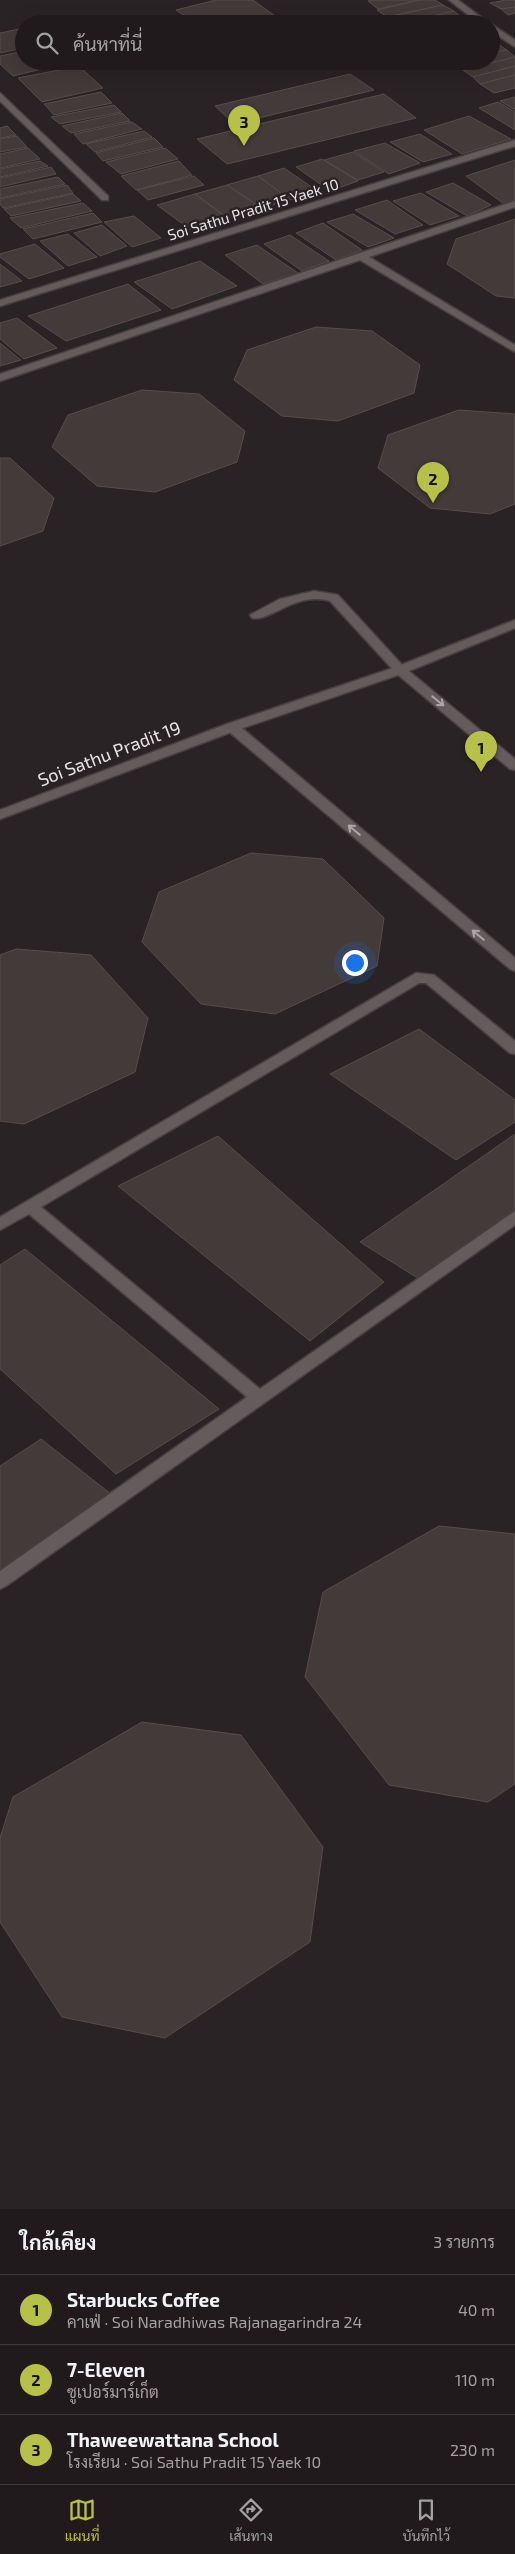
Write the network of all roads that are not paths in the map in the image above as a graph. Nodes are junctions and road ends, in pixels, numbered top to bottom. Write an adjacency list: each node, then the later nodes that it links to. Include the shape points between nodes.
1 (452, 0): 2 (street)
2 (473, 15)
3 (500, 33): 4 (street)
4 (515, 44)
5 (0, 96): 7 (street)
6 (515, 143): 10 (street, Soi Sathu Pradit 15 Yaek 10)
7 (105, 198)
8 (515, 204): 9 (street)
9 (362, 257): 11 (street); 12 (street)
10 (0, 303)
11 (515, 349)
12 (0, 378)
13 (256, 615): 15 (street, via 305,594 334,598)
14 (515, 624): 15 (street, Soi Sathu Pradit 19)
15 (400, 670): 16 (street, Soi Sathu Pradit 19); 17 (street, one-way to 17)
16 (232, 727): 18 (street, Soi Sathu Pradit 19); 19 (street, one-way to 16)
17 (515, 766)
18 (0, 815)
19 (515, 966)
20 (515, 1049): 21 (street, via 428,978 416,978)
21 (31, 1207): 23 (street); 24 (street)
22 (515, 1218): 24 (street)
23 (0, 1224)
24 (258, 1398): 25 (street)
25 (0, 1581)

